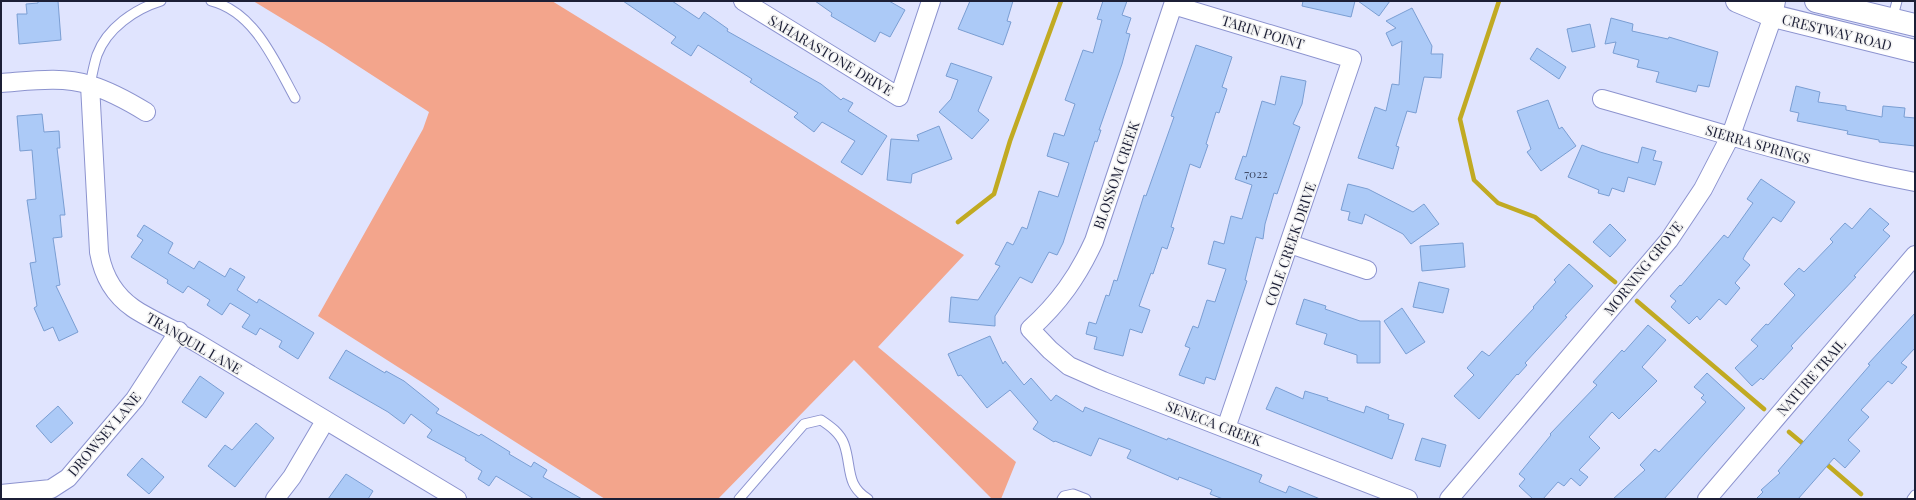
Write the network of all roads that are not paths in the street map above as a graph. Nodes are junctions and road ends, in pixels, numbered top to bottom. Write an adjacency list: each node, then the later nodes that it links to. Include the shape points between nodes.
1 (161, 1): 14 (lane, via 146,6 126,18 106,38 98,54)
2 (211, 1): 15 (lane, via 241,16 258,35)
3 (742, 1): 4 (street, SAHARASTONE DRIVE, via 899,97)
4 (931, 1)
5 (1737, 1): 8 (street, CRESTWAY ROAD)
6 (1816, 1): 9 (street, CRESTWAY ROAD)
7 (1173, 5): 12 (street, TARIN POINT); 23 (street, BLOSSOM CREEK, via 1084,264 1069,288)
8 (1775, 8): 11 (street, CRESTWAY ROAD); 18 (street, MORNING GROVE)
9 (1895, 10): 10 (street, CRESTWAY ROAD)
10 (1915, 25)
11 (1915, 51)
12 (1352, 58): 20 (street, COLE CREEK DRIVE)
13 (1, 83): 14 (street, via 48,80)
14 (90, 85): 17 (street, via 126,100); 24 (street, TRANQUIL LANE, via 102,268 111,288 132,308)
15 (295, 98)
16 (1602, 99): 18 (street, SIERRA SPRINGS)
17 (146, 112)
18 (1731, 136): 19 (street, SIERRA SPRINGS, via 1798,156); 36 (street, MORNING GROVE, via 1703,189 1669,240)
19 (1915, 182)
20 (1290, 244): 22 (street); 26 (street, COLE CREEK DRIVE)
21 (1915, 255): 37 (street, NATURE TRAIL)
22 (1367, 270)
23 (1030, 329): 26 (street, SENECA CREEK, via 1069,366)
24 (179, 331): 25 (street, TRANQUIL LANE); 27 (street, DROWSEY LANE, via 134,399 68,478 51,489)
25 (325, 421): 29 (street, via 292,477); 30 (street, TRANQUIL LANE)
26 (1226, 428): 35 (street, SENECA CREEK)
27 (1, 494)
28 (1915, 495): 38 (lane)
29 (275, 499)
30 (457, 499)
31 (739, 499): 32 (lane, via 804,424 820,420 834,429 844,443 851,481 861,495)
32 (868, 499)
33 (1062, 499): 34 (lane, via 1072,494)
34 (1086, 499)
35 (1408, 499)
36 (1449, 499)
37 (1707, 499)
38 (1912, 499)

